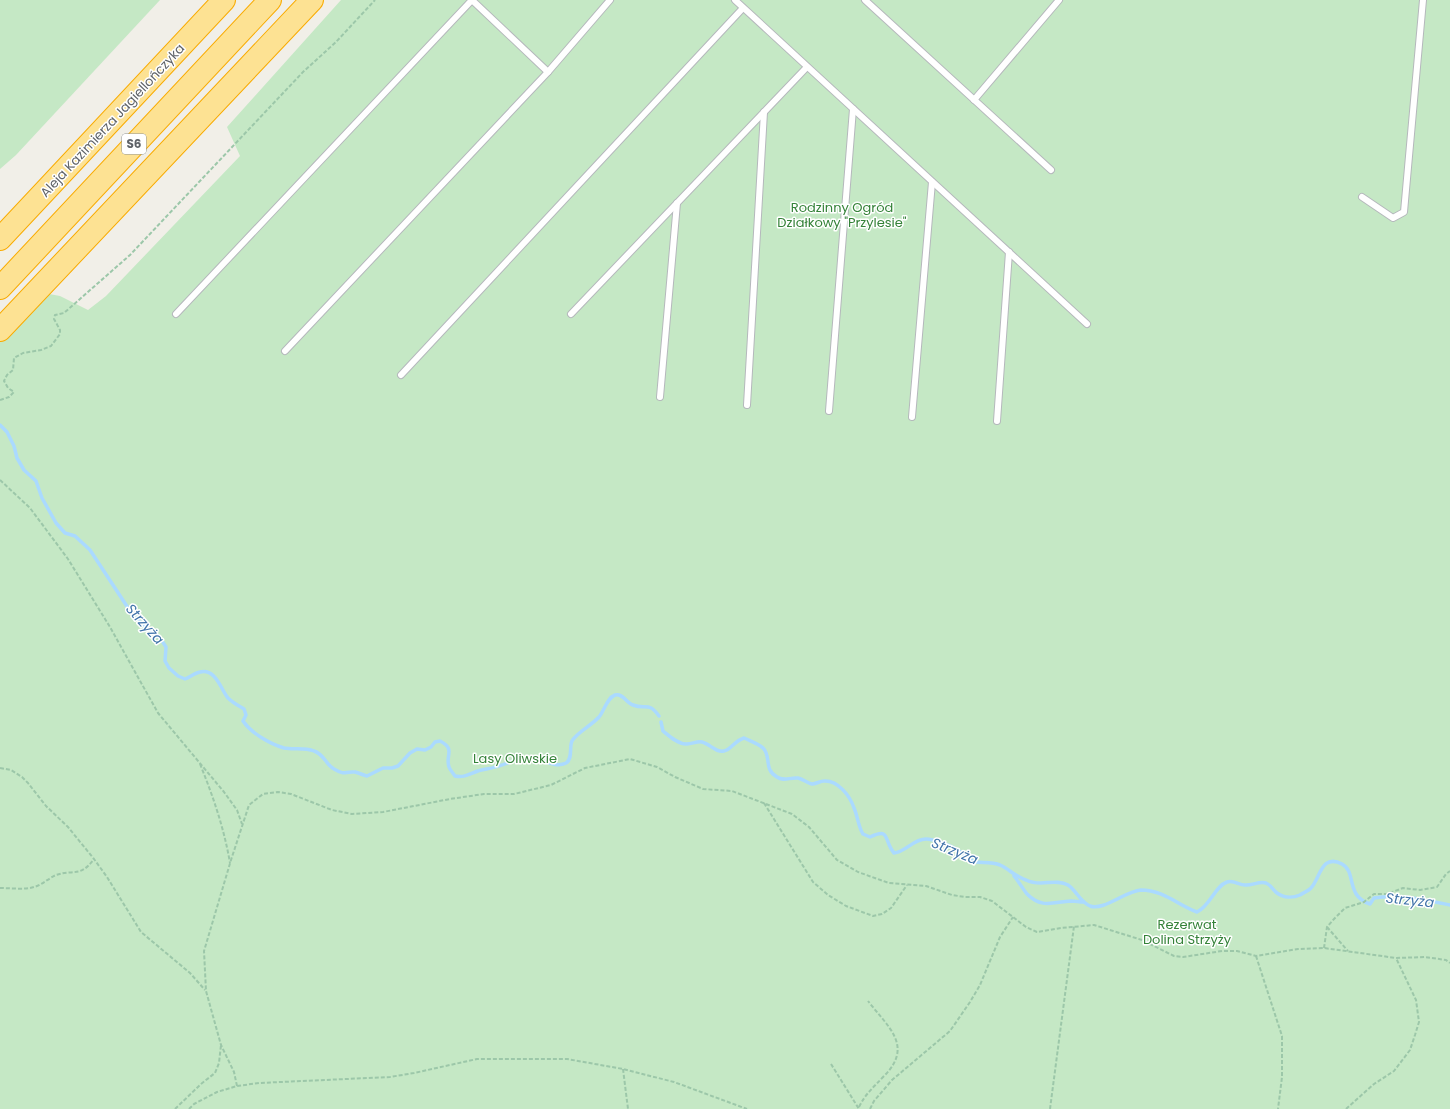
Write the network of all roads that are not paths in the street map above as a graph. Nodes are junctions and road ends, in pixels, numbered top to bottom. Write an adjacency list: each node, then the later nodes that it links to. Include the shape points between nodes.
1 (224, 0): 16 (highway, Aleja Kazimierza Jagiellończyka / S6)
2 (270, 0): 24 (highway, S6)
3 (312, 0): 28 (highway)
4 (472, 0): 12 (lane); 25 (lane)
5 (610, 0): 12 (lane)
6 (735, 0): 10 (lane)
7 (865, 0): 13 (lane)
8 (1059, 0): 13 (lane)
9 (1423, 0): 19 (lane, via 1404,212 1393,218)
10 (743, 8): 11 (lane); 30 (lane)
11 (807, 67): 14 (lane); 15 (lane)
12 (548, 72): 29 (lane)
13 (974, 100): 17 (lane)
14 (853, 108): 18 (lane); 33 (lane)
15 (764, 112): 20 (lane); 32 (lane)
16 (105, 127): 21 (highway); 22 (highway, Aleja Kazimierza Jagiellończyka / S6)
17 (1051, 170)
18 (932, 182): 23 (lane); 34 (lane)
19 (1362, 198)
20 (677, 203): 26 (lane); 31 (lane)
21 (0, 220)
22 (0, 239)
23 (1009, 252): 27 (lane); 35 (lane)
24 (0, 288)
25 (176, 314)
26 (571, 314)
27 (1087, 324)
28 (0, 330)
29 (285, 351)
30 (400, 375)
31 (660, 397)
32 (747, 405)
33 (829, 411)
34 (912, 417)
35 (997, 421)

